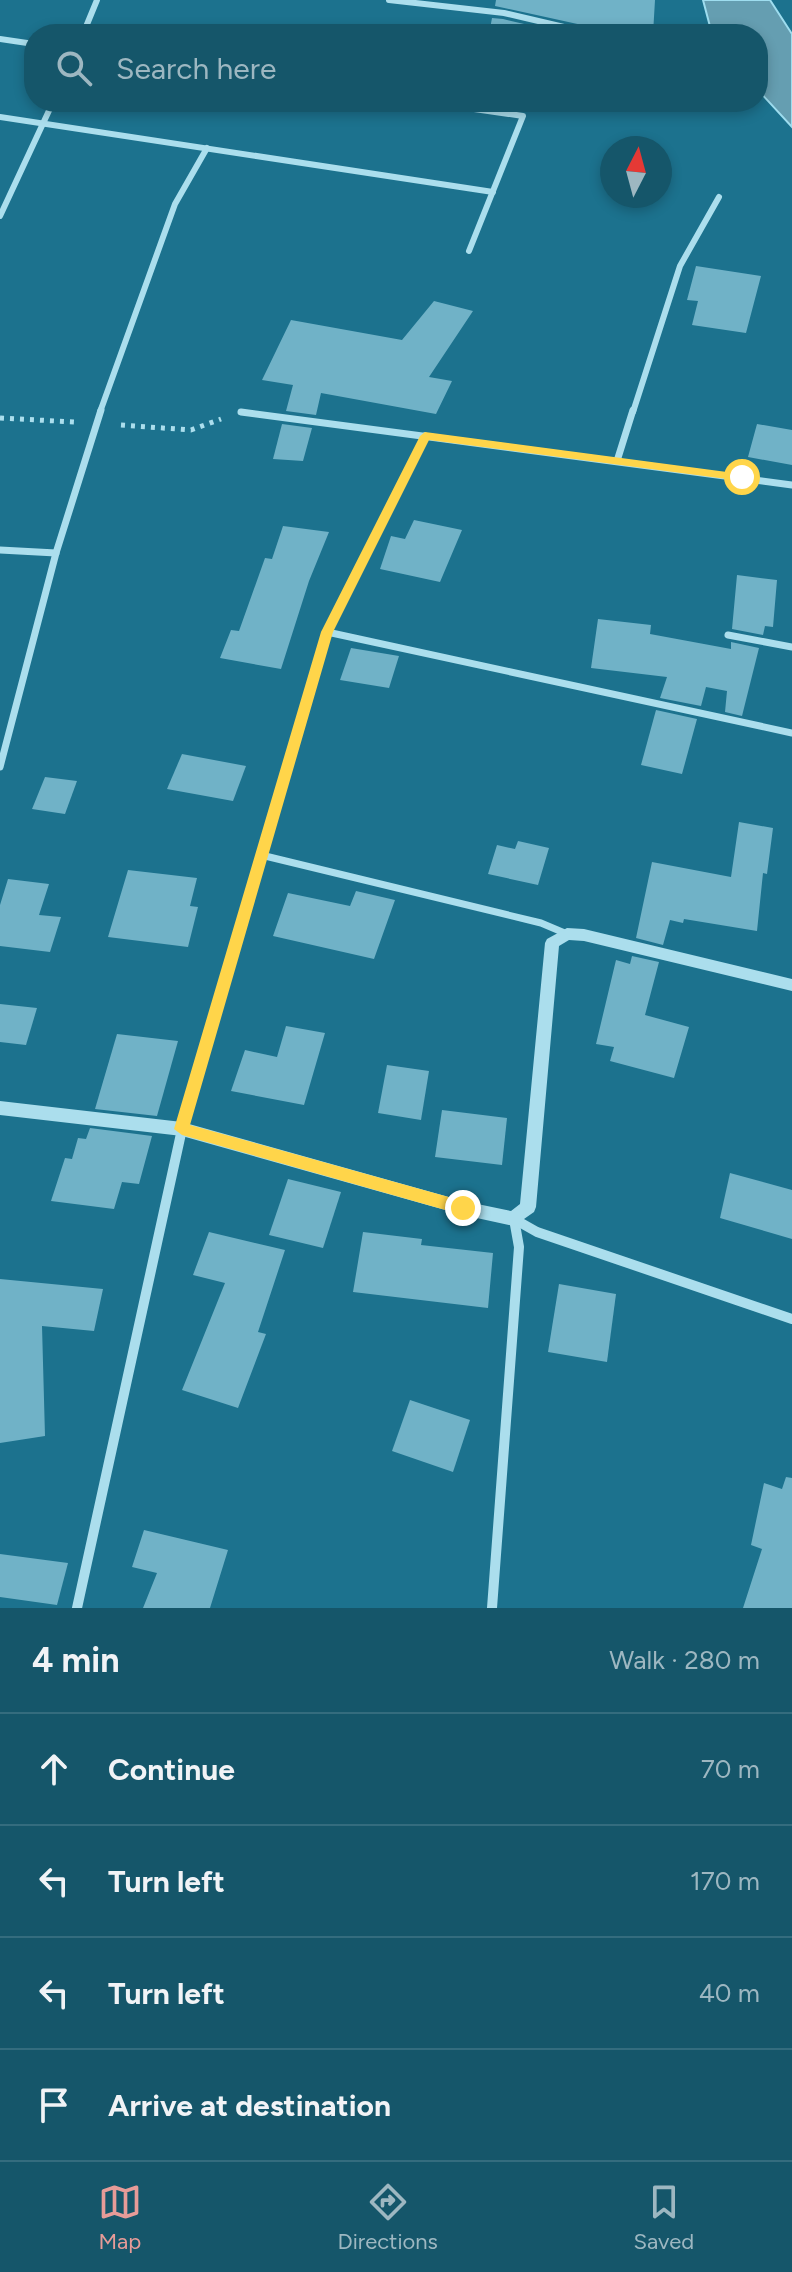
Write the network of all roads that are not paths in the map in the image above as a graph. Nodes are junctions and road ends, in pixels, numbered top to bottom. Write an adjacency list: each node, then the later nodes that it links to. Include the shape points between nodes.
1 (97, 0): 3 (street)
2 (389, 0): 4 (street)
3 (87, 24)
4 (551, 24)
5 (0, 39): 6 (street)
6 (24, 43)
7 (48, 112): 10 (street)
8 (495, 112): 12 (street, via 523,116)
9 (0, 117): 10 (street)
10 (43, 123): 11 (street); 14 (street)
11 (207, 148): 12 (street); 21 (street, via 175,204)
12 (493, 192): 15 (street)
13 (719, 197): 18 (street, via 680,266)
14 (0, 216)
15 (469, 251)
16 (241, 412): 17 (street)
17 (425, 436): 18 (street); 22 (street)
18 (617, 461): 19 (street)
19 (792, 485)
20 (0, 550): 21 (street)
21 (56, 553): 26 (street)
22 (327, 632): 25 (street); 27 (street)
23 (728, 635): 24 (street)
24 (792, 647)
25 (792, 733)
26 (0, 767)
27 (261, 855): 28 (street, via 541,923); 31 (street)
28 (567, 934): 29 (street); 32 (street, via 552,943 528,1207)
29 (792, 985)
30 (0, 1108): 31 (street)
31 (182, 1129): 32 (street); 34 (street)
32 (514, 1219): 33 (street, via 537,1232); 35 (street, via 519,1247)
33 (792, 1319)
34 (77, 1608)
35 (492, 1608)

